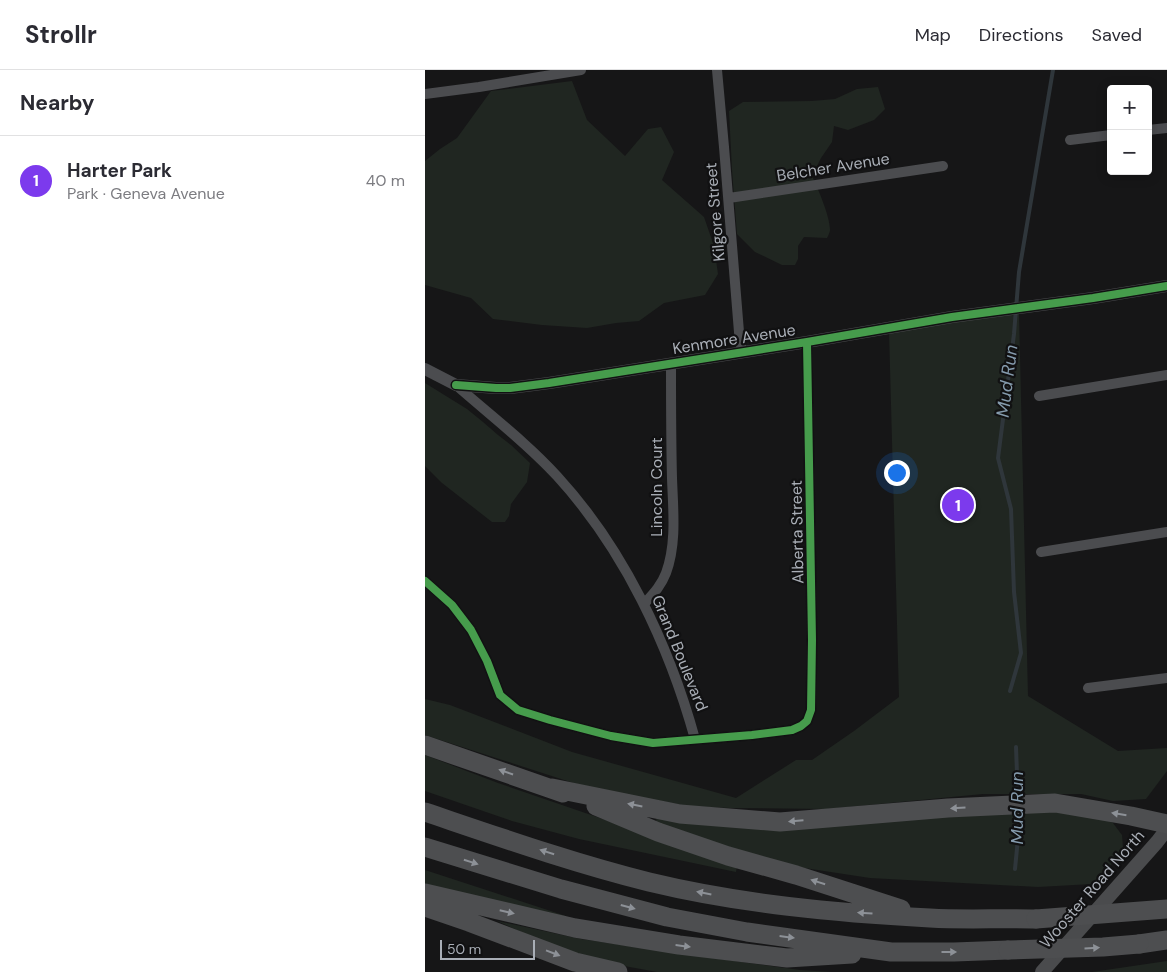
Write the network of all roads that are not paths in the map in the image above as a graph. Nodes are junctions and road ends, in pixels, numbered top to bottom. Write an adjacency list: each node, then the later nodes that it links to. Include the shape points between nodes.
1 (581, 70): 3 (street)
2 (717, 70): 9 (street, Kilgore Street)
3 (425, 94)
4 (1167, 128): 5 (street)
5 (1152, 130)
6 (1107, 135): 7 (street)
7 (1070, 140)
8 (943, 166): 9 (street, Belcher Avenue)
9 (729, 198): 12 (street, Kilgore Street)
10 (1167, 286): 11 (street, Kenmore Avenue)
11 (807, 342): 12 (street, Kenmore Avenue); 24 (street, Alberta Street, via 813,640 811,710 807,721 793,730)
12 (743, 352): 13 (street, Kenmore Avenue)
13 (671, 363): 16 (street, Kenmore Avenue, via 510,388); 21 (street, Lincoln Court, via 671,554 661,583)
14 (425, 369): 16 (street, Grand Boulevard)
15 (1167, 376): 17 (street)
16 (456, 385): 21 (street, Grand Boulevard, via 528,447 579,501 605,538)
17 (1039, 396)
18 (1167, 532): 19 (street)
19 (1041, 552)
20 (425, 581): 24 (street, via 453,605 471,630 500,695 518,710 611,736 653,743)
21 (643, 604): 24 (street, Grand Boulevard, via 673,673)
22 (1167, 678): 23 (street)
23 (1088, 688)
24 (695, 739)
25 (425, 745): 26 (highway, one-way to 25)
26 (552, 788): 28 (highway, one-way to 26, via 1055,803 780,822 680,814); 35 (highway, one-way to 26, via 658,832)
27 (425, 812): 35 (highway, one-way to 27, via 810,909 650,882 575,862)
28 (1167, 824)
29 (1167, 829): 30 (main road, Wooster Road North)
30 (1162, 842): 39 (main road, Wooster Road North)
31 (425, 847): 37 (highway, one-way to 37, via 561,890 667,917)
32 (425, 893): 37 (highway, one-way to 37, via 575,928 679,945 787,958)
33 (425, 907): 38 (highway, one-way to 38, via 575,962)
34 (1167, 909): 35 (highway, bridge, via 1035,919)
35 (931, 918)
36 (1167, 940): 37 (highway, one-way to 36, bridge, via 1103,947)
37 (891, 952)
38 (618, 972)
39 (1042, 972)

